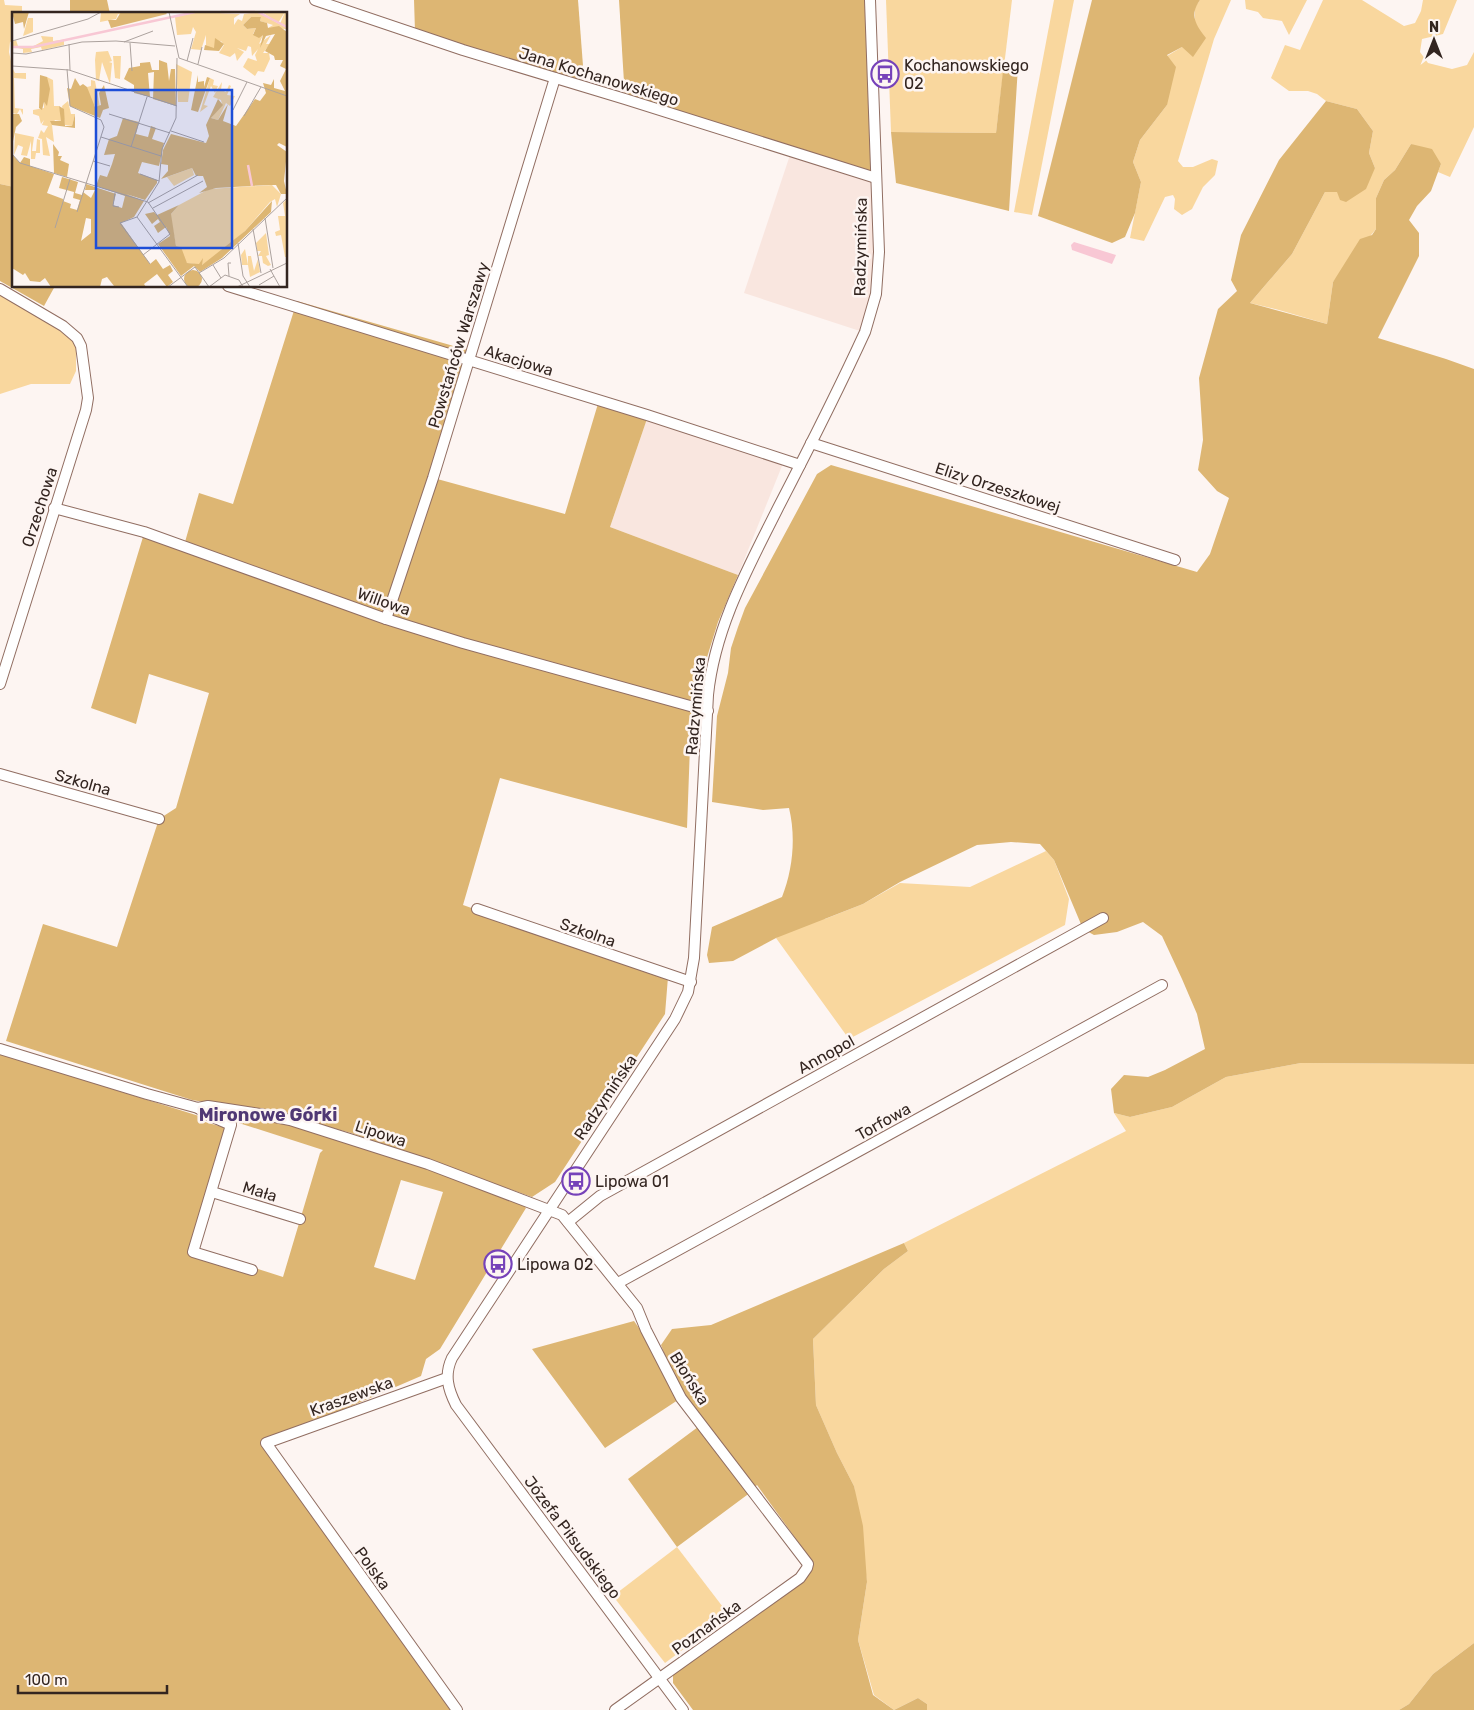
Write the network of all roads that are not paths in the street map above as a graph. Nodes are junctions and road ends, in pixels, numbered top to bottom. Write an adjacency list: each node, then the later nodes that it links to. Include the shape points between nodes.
1 (315, 0): 3 (street, Jana Kochanowskiego)
2 (870, 0): 4 (street, Radzymińska)
3 (555, 78): 4 (street, Jana Kochanowskiego); 7 (street, Powstańców Warszawy)
4 (876, 178): 8 (street, Radzymińska, via 878,275 873,308 866,332)
5 (234, 288): 7 (street, Akacjowa)
6 (0, 289): 10 (street, Orzechowa, via 63,326 81,346 88,398)
7 (468, 360): 9 (street, Akacjowa); 12 (street, Powstańców Warszawy)
8 (811, 443): 9 (street, Radzymińska); 11 (street, Elizy Orzeszkowej)
9 (800, 465): 14 (street, Radzymińska, via 724,624 714,657)
10 (54, 508): 12 (street, Willowa, via 160,538); 13 (street, Orzechowa)
11 (1175, 560)
12 (386, 619): 14 (street, Willowa)
13 (0, 684)
14 (708, 712): 19 (street, Radzymińska)
15 (0, 774): 16 (street, Szkolna)
16 (159, 819)
17 (476, 909): 19 (street, Szkolna)
18 (1103, 918): 26 (street, Annopol, via 600,1196)
19 (691, 982): 24 (street, Radzymińska, via 675,1020)
20 (1162, 985): 28 (street, Torfowa)
21 (0, 1048): 22 (street, Lipowa)
22 (198, 1108): 23 (street, Lipowa, via 231,1125); 24 (street, Lipowa, via 208,1106 290,1120 428,1164)
23 (212, 1192): 25 (street, Mała); 27 (street, via 193,1252)
24 (550, 1209): 26 (street, Błońska); 29 (street, Radzymińska, via 452,1358)
25 (300, 1219)
26 (568, 1222): 28 (street, Błońska)
27 (252, 1270)
28 (618, 1283): 31 (street, Błońska, via 637,1308 681,1398)
29 (447, 1378): 30 (street, Kraszewska); 32 (street, Józefa Piłsudskiego, via 456,1405)
30 (266, 1443): 33 (street, Polska)
31 (808, 1564): 32 (street, Poznańska, via 800,1578)
32 (659, 1678): 34 (street, Poznańska); 35 (street, Józefa Piłsudskiego)
33 (457, 1710)
34 (615, 1710)
35 (683, 1710)

